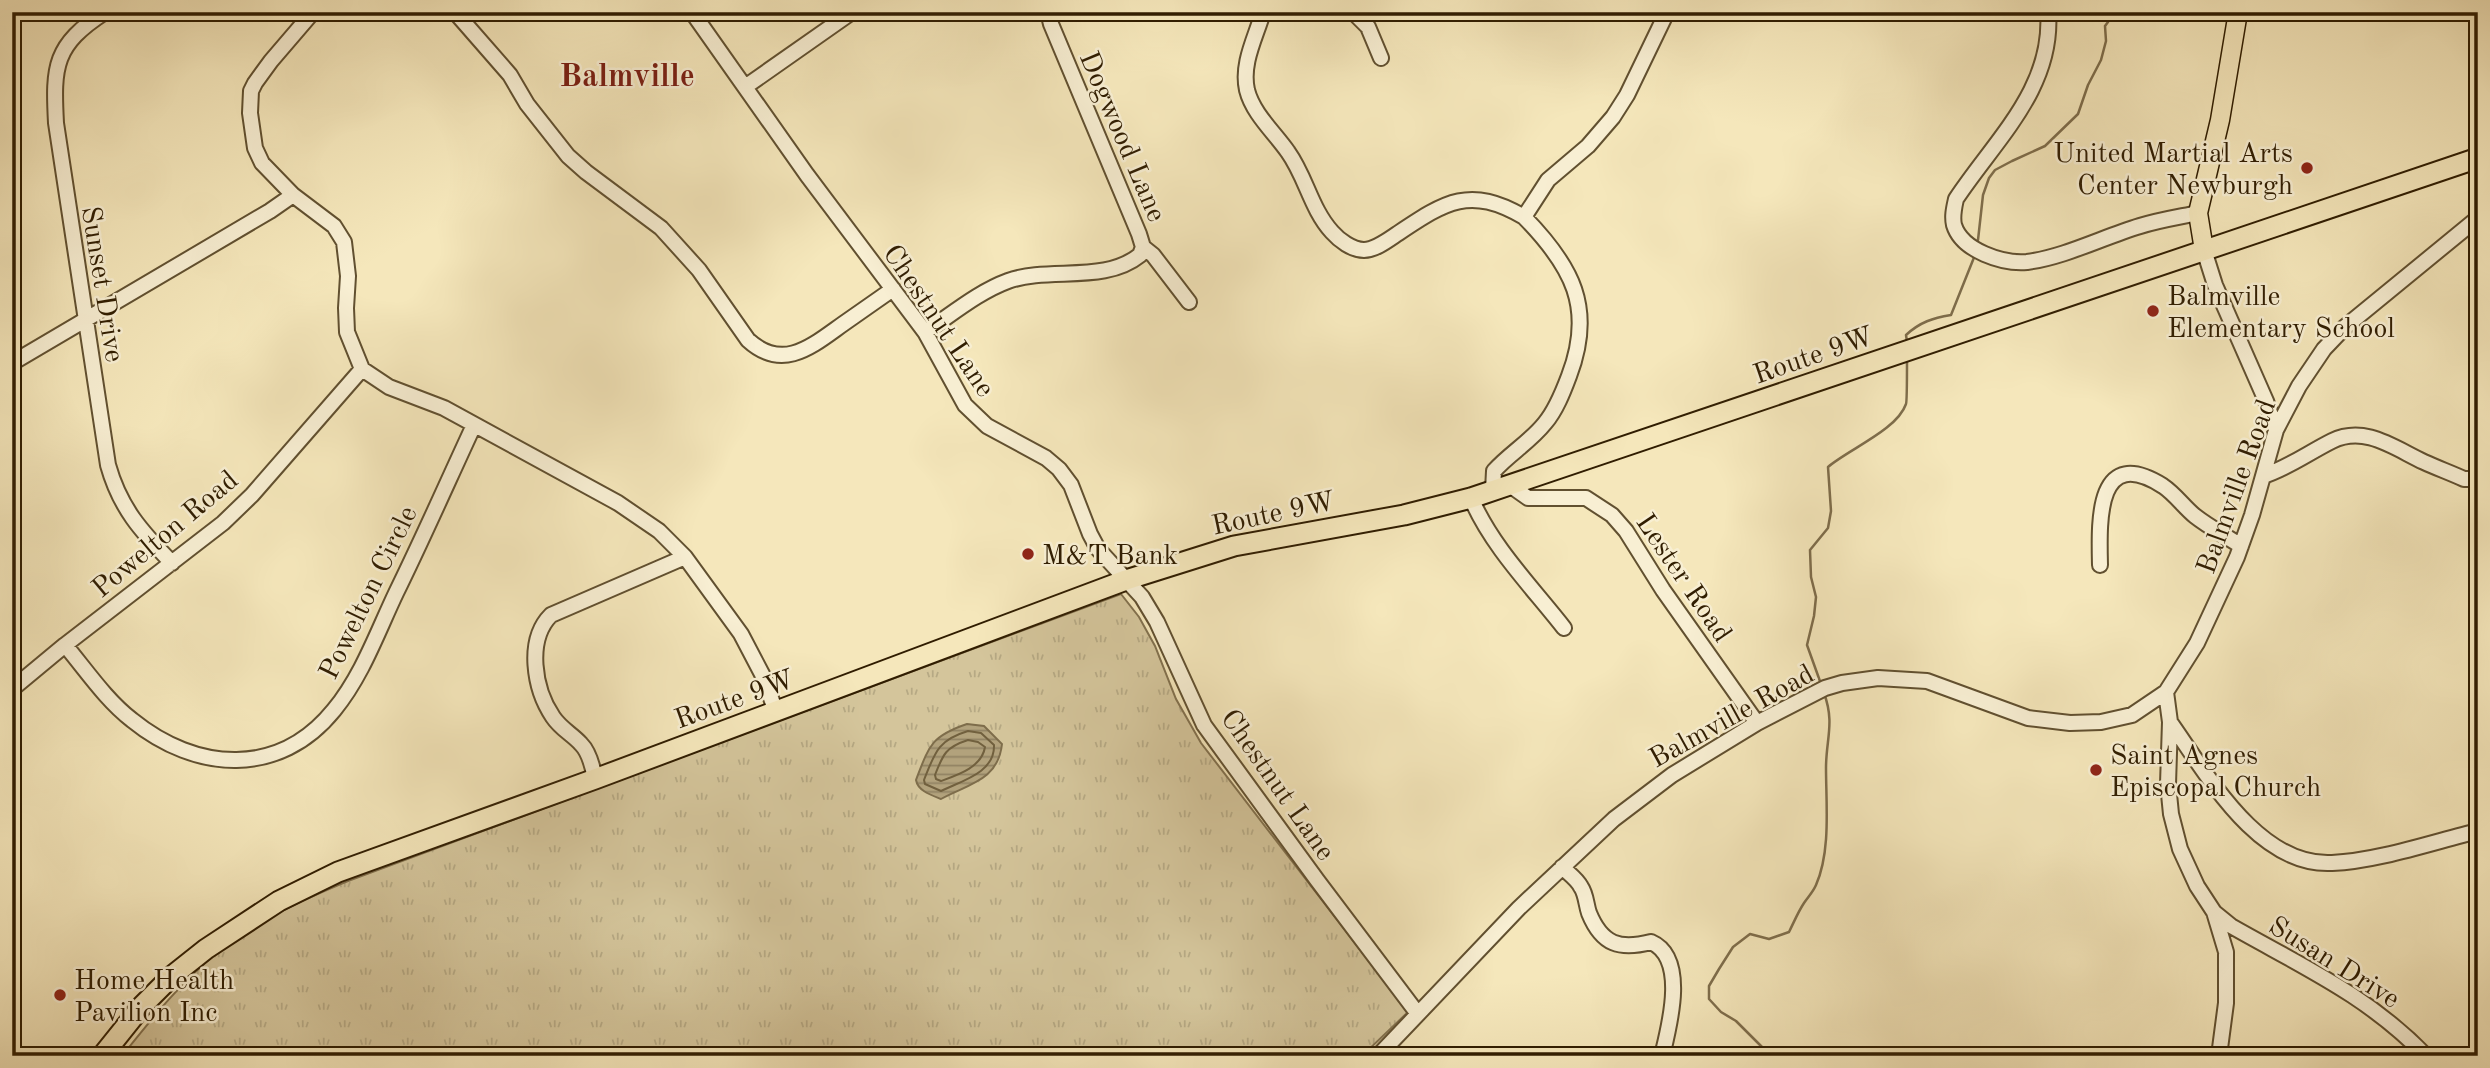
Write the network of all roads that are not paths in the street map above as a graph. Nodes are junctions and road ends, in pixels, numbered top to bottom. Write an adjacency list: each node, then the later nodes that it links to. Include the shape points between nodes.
1 (105, 12): 23 (street, Sunset Drive, via 73,37 58,63 54,86)
2 (455, 12): 21 (street, via 510,75 568,156 662,228 758,349 779,356 799,353)
3 (692, 12): 13 (street, Chestnut Lane)
4 (852, 12): 13 (street)
5 (1048, 12): 19 (street, Dogwood Lane)
6 (1263, 12): 17 (street, via 1246,70 1249,97 1289,153 1324,222 1342,241 1363,250 1375,247 1456,201 1489,201)
7 (1353, 12): 12 (street, via 1367,27)
8 (1667, 12): 17 (street, via 1613,117 1548,180)
9 (2048, 12): 16 (street, via 2041,71 2016,117 1956,199 1954,225 1959,236 1985,254 2024,262 2142,225)
10 (2238, 12): 16 (main road)
11 (304, 15): 15 (street, via 255,83 250,101 255,148 262,163)
12 (1381, 58)
13 (746, 87): 21 (street, Chestnut Lane)
14 (2478, 158): 20 (highway, Route 9W)
15 (293, 195): 23 (street); 26 (street, via 334,226 344,242 347,331)
16 (2198, 213): 20 (main road)
17 (1524, 217): 31 (street, via 1567,273 1581,314 1580,334 1572,368 1546,422 1494,471 1492,480)
18 (2478, 218): 28 (street, Balmville Road, via 2344,327 2299,386)
19 (1143, 247): 22 (street); 24 (street, Dogwood Lane, via 1140,255 1119,268 1010,280)
20 (2204, 250): 28 (street); 31 (highway, Route 9W)
21 (892, 289): 24 (street, Chestnut Lane)
22 (1189, 302)
23 (85, 319): 25 (street); 35 (street, Sunset Drive, via 115,490 131,517)
24 (925, 332): 37 (street, Chestnut Lane, via 953,386 975,416 1059,469 1071,485 1098,550)
25 (12, 363)
26 (362, 369): 27 (street, via 389,387); 35 (street, Powelton Road, via 252,495)
27 (474, 425): 34 (street, via 635,513); 39 (street, Powelton Circle, via 354,681 325,721 283,750 225,760 202,758 173,747 119,709)
28 (2276, 430): 29 (street, Balmville Road)
29 (2263, 476): 30 (street, via 2332,441 2363,435 2464,479); 33 (street, Balmville Road)
30 (2478, 479)
31 (1502, 488): 32 (highway, Route 9W); 44 (street, Lester Road, via 1528,498 1586,498 1612,515)
32 (1471, 498): 37 (highway, Route 9W, via 1234,546); 38 (street, via 1494,539)
33 (2241, 546): 36 (street, via 2196,516 2164,487 2136,474 2121,475 2104,494); 41 (street, Balmville Road, via 2197,643)
34 (685, 557): 42 (street, via 741,634); 45 (street, via 551,615 540,629 536,668 542,694 555,720 586,751)
35 (172, 563): 39 (street, Powelton Road)
36 (2099, 565)
37 (1126, 580): 42 (highway, Route 9W); 49 (street, Chestnut Lane, via 1157,622 1205,725)
38 (1564, 628)
39 (65, 645): 40 (street, Powelton Road)
40 (12, 689)
41 (2166, 692): 43 (street); 44 (street, Balmville Road, via 2132,715 2070,723 2028,718 1927,681 1870,679 1821,690)
42 (776, 712): 45 (highway, Route 9W)
43 (2170, 722): 46 (street, via 2231,806 2272,845 2296,857 2343,862); 48 (street, via 2171,814 2190,873)
44 (1756, 723): 47 (street, Balmville Road, via 1651,789)
45 (595, 779): 50 (highway, Route 9W, via 308,885 236,928 163,985)
46 (2478, 831)
47 (1562, 867): 49 (street, Balmville Road); 52 (street, via 1579,883 1595,924 1613,943 1632,947 1651,942 1663,951 1674,996)
48 (2214, 912): 53 (street, via 2227,973); 54 (street, Susan Drive, via 2359,997)
49 (1418, 1014): 51 (street, Balmville Road)
50 (102, 1056)
51 (1378, 1056)
52 (1662, 1056)
53 (2219, 1056)
54 (2426, 1056)

